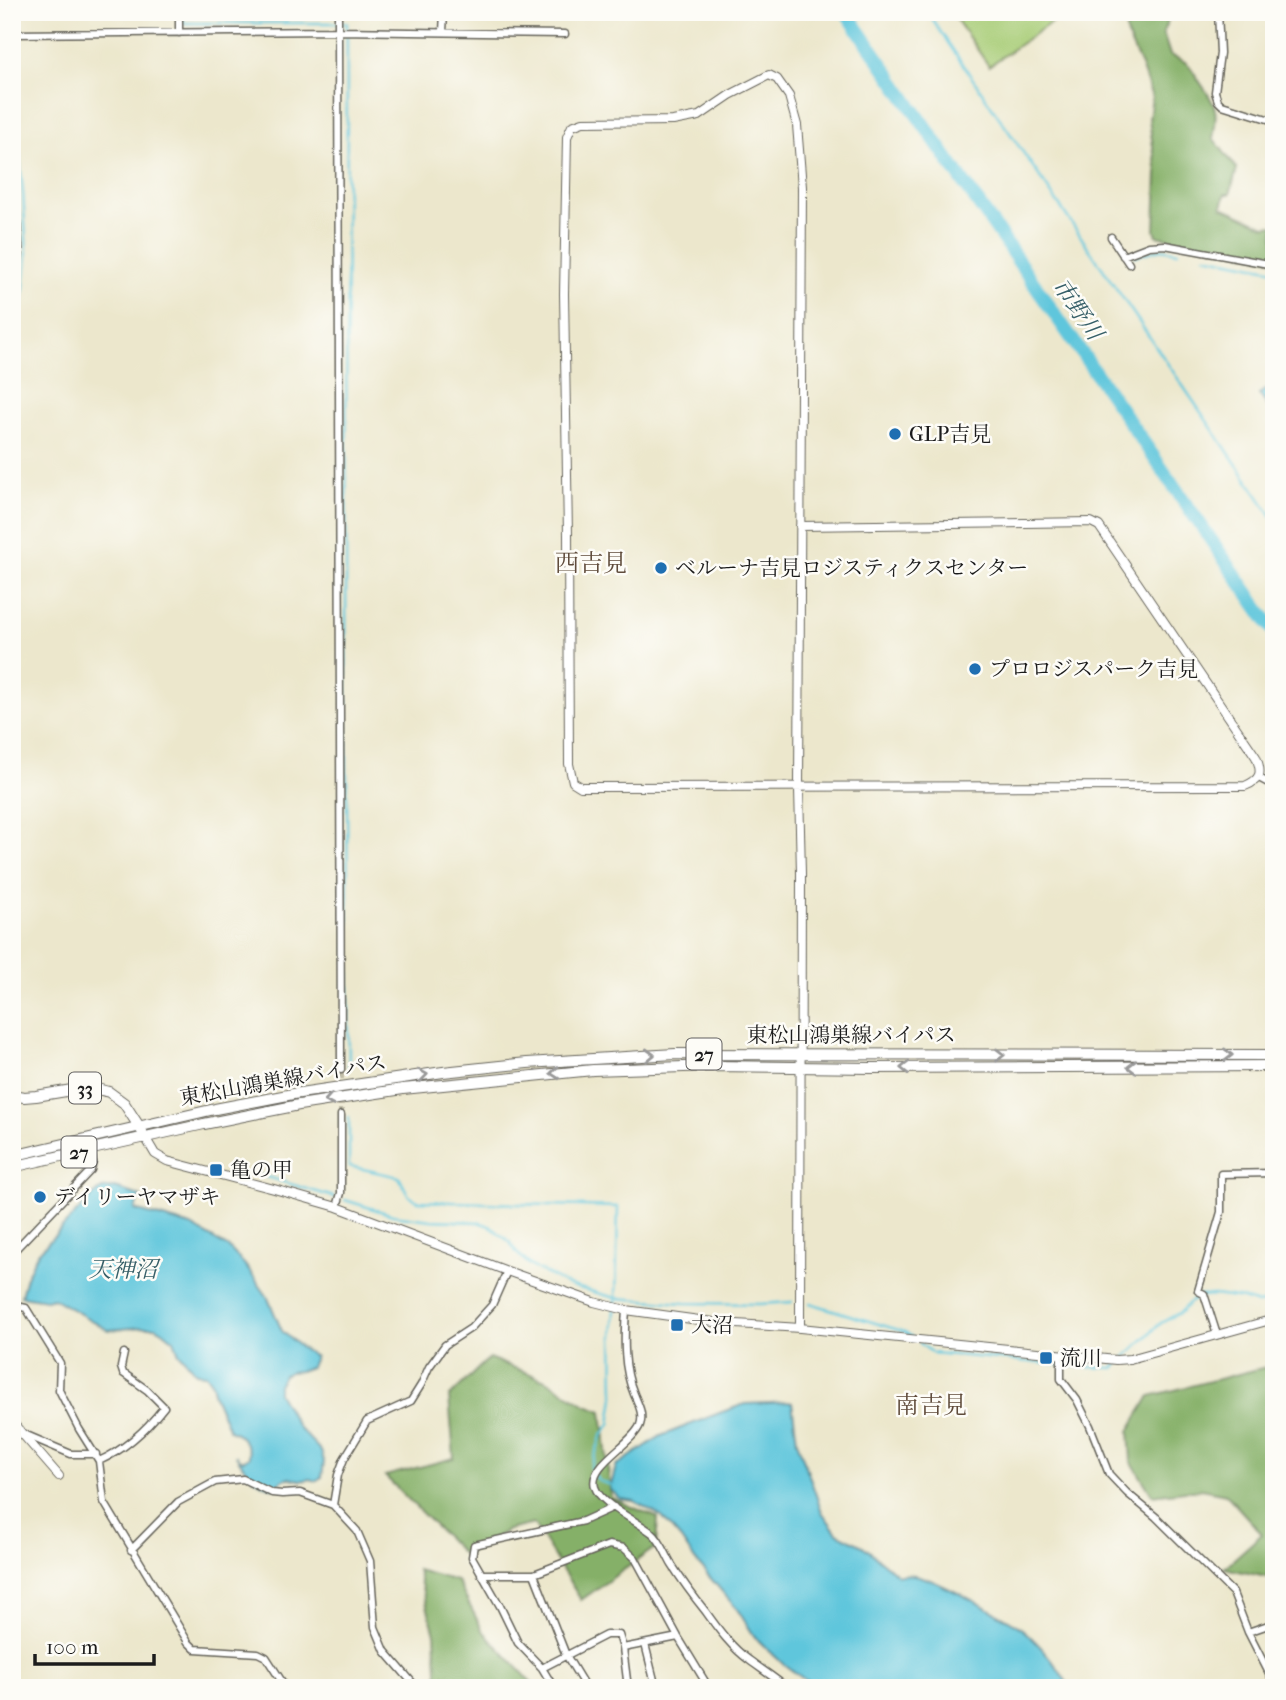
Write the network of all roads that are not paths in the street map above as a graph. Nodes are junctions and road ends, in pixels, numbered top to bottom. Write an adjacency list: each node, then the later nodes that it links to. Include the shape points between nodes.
1 (179, 12): 7 (street)
2 (444, 12): 6 (street)
3 (1218, 12): 10 (street, via 1218,101)
4 (338, 15): 5 (street)
5 (338, 30): 6 (street); 7 (street); 26 (street)
6 (443, 32): 9 (street)
7 (179, 33): 8 (street)
8 (12, 34)
9 (565, 34)
10 (1274, 121)
11 (12, 173): 13 (street)
12 (1111, 237): 14 (street)
13 (15, 256): 17 (street)
14 (1123, 256): 15 (street); 16 (street, via 1165,245)
15 (1129, 264)
16 (1274, 265)
17 (12, 302)
18 (800, 526): 19 (street, via 1091,522 1100,526 1256,757); 21 (street); 21 (street, via 802,187 797,125 789,96 769,75 698,116 572,126 567,137 564,294 570,774 581,787)
19 (1259, 778): 20 (street); 21 (street, via 1245,786)
20 (1274, 786)
21 (799, 788): 22 (street)
22 (800, 1054): 23 (main road, 東松山鴻巣線バイパス / 27, one-way to 23); 25 (street); 29 (main road, 東松山鴻巣線バイパス / 27, one-way to 22, via 215,1109 455,1071 601,1057)
23 (1274, 1055)
24 (1274, 1066): 25 (main road, 東松山鴻巣線バイパス / 27, one-way to 25)
25 (800, 1067): 29 (main road, 東松山鴻巣線バイパス / 27, one-way to 29, via 593,1070 489,1079); 40 (street)
26 (341, 1070)
27 (12, 1095): 29 (main road, 33, via 90,1087 109,1092 124,1103)
28 (341, 1115): 34 (street)
29 (143, 1132): 30 (main road, 27); 31 (main road, 27); 34 (street, via 155,1154 167,1161)
30 (90, 1149): 32 (main road, 27); 35 (street, via 91,1170)
31 (12, 1156)
32 (12, 1167)
33 (1274, 1173): 41 (street, via 1221,1174 1221,1212 1198,1291 1204,1294)
34 (337, 1207): 36 (street)
35 (12, 1253)
36 (507, 1271): 38 (street); 48 (street, via 492,1305 471,1328 445,1345 411,1402 367,1421 344,1459)
37 (12, 1305): 46 (street, via 26,1308 60,1363 58,1390)
38 (626, 1310): 40 (street); 49 (street, via 626,1368 641,1421 635,1434 596,1473 595,1486)
39 (1274, 1319): 41 (street)
40 (800, 1328): 43 (street)
41 (1217, 1335): 43 (street, via 1130,1359)
42 (124, 1353): 46 (street, via 123,1373 164,1407 130,1443 111,1456)
43 (1061, 1355): 54 (street, via 1061,1379 1077,1400 1109,1474 1233,1594)
44 (12, 1422): 45 (street)
45 (22, 1434): 46 (street, via 71,1454); 47 (street)
46 (97, 1457): 50 (street, via 104,1502)
47 (59, 1476)
48 (333, 1505): 50 (street, via 300,1493 272,1493 243,1479 215,1482 178,1502); 62 (street, via 357,1531 370,1562 376,1627 385,1651)
49 (614, 1507): 51 (street, via 583,1521 474,1545 472,1557); 68 (street, via 655,1535 725,1636)
50 (131, 1550): 61 (street, via 195,1650 258,1653 266,1657)
51 (481, 1574): 52 (street); 59 (street, via 518,1643)
52 (534, 1574): 55 (street, via 609,1545 624,1548 635,1558); 58 (street)
53 (1274, 1623): 54 (street)
54 (1248, 1632): 60 (street)
55 (678, 1637): 56 (street); 67 (street)
56 (645, 1644): 57 (street); 66 (street)
57 (622, 1648): 58 (street, via 619,1635 606,1635); 65 (street)
58 (566, 1655): 59 (street); 64 (street)
59 (542, 1668): 63 (street)
60 (1274, 1683)
61 (286, 1688)
62 (417, 1688)
63 (554, 1688)
64 (586, 1688)
65 (628, 1688)
66 (656, 1688)
67 (709, 1688)
68 (787, 1688)

